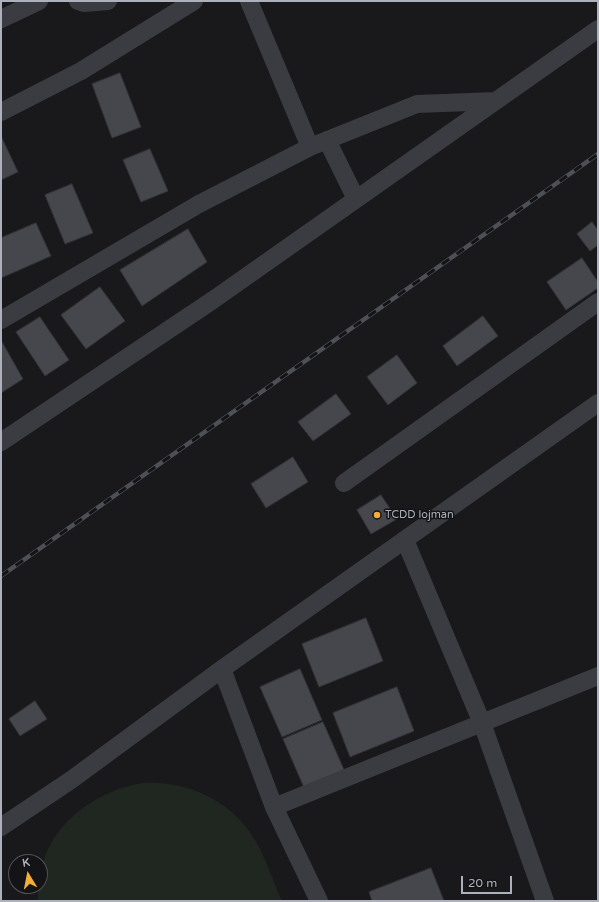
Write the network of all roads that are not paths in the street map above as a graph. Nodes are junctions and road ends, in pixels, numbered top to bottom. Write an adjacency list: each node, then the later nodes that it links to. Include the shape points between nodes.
1 (39, 1): 6 (street)
2 (78, 1): 3 (street, via 84,4)
3 (108, 1)
4 (194, 1): 9 (street, via 81,71)
5 (250, 1): 11 (street)
6 (1, 19)
7 (598, 29): 8 (street)
8 (496, 101): 10 (street, via 417,104); 12 (street)
9 (1, 112)
10 (327, 140): 11 (street); 12 (street)
11 (310, 147): 14 (street, via 198,204)
12 (356, 199): 16 (street, via 213,300)
13 (598, 302): 17 (street)
14 (1, 320)
15 (598, 403): 18 (street)
16 (1, 442)
17 (344, 483)
18 (405, 540): 19 (street); 21 (street)
19 (222, 669): 22 (street); 23 (street, via 71,780)
20 (598, 676): 21 (street)
21 (482, 723): 22 (street); 25 (street)
22 (274, 807): 24 (street)
23 (1, 827)
24 (319, 901)
25 (545, 901)

